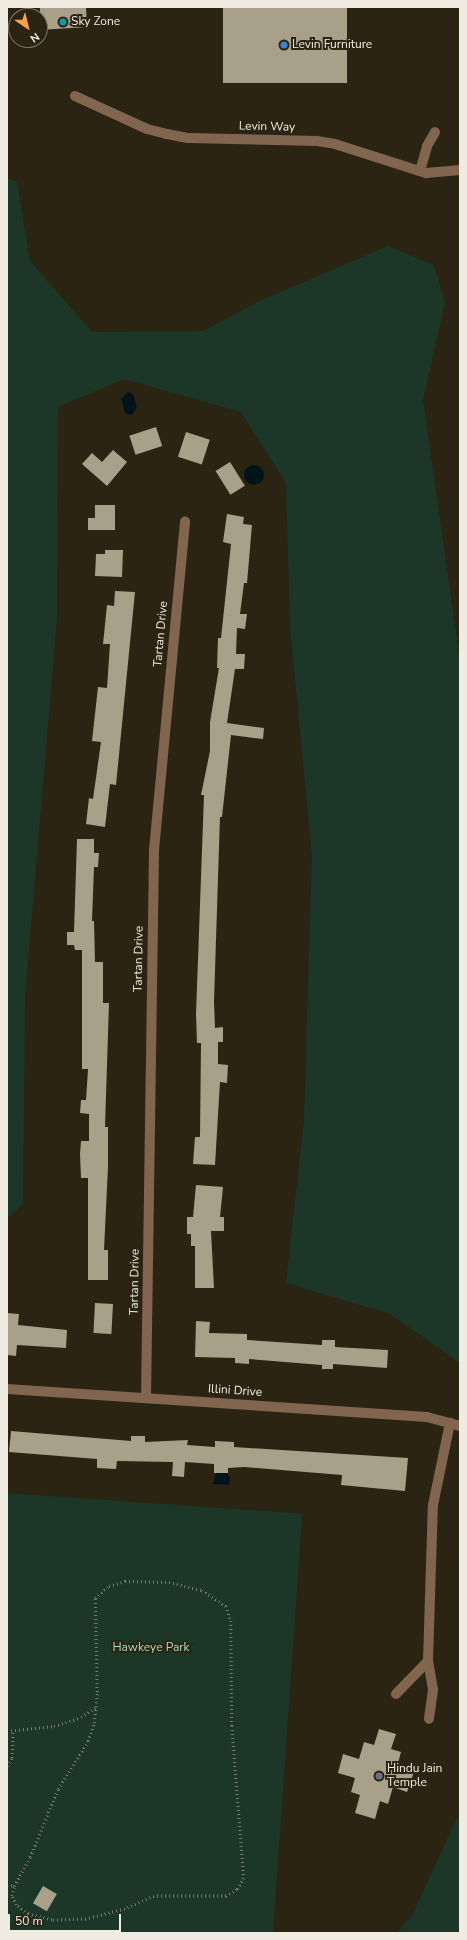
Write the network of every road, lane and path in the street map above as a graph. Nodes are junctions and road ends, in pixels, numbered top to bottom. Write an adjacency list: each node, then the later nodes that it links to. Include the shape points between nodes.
1 (75, 96): 4 (street, Levin Way, via 147,129 167,134 188,138 317,141 335,144)
2 (435, 132): 4 (street, via 427,146)
3 (460, 170): 4 (street, Levin Way, via 438,173)
4 (420, 171)
5 (185, 521): 7 (street, Tartan Drive, via 154,850)
6 (7, 1389): 7 (street, Illini Drive)
7 (146, 1398): 8 (street, Illini Drive, via 427,1417)
8 (455, 1424): 9 (street, via 433,1505)
9 (428, 1661): 10 (street); 12 (street, via 433,1690)
10 (396, 1694)
11 (95, 1708): 14 (path, via 81,1717 54,1726); 17 (path, via 88,1741 58,1789 30,1857); 17 (path, via 94,1614 95,1598 101,1590 125,1581 169,1582 202,1590 215,1596 226,1606 232,1621 232,1726 244,1878 237,1890 226,1896 154,1896 125,1909 86,1919 52,1920 28,1914 16,1905 12,1896)
12 (429, 1719)
13 (7, 1731): 14 (path)
14 (13, 1731): 15 (path, via 12,1758)
15 (7, 1766)
16 (7, 1884): 17 (path)
17 (14, 1886)

